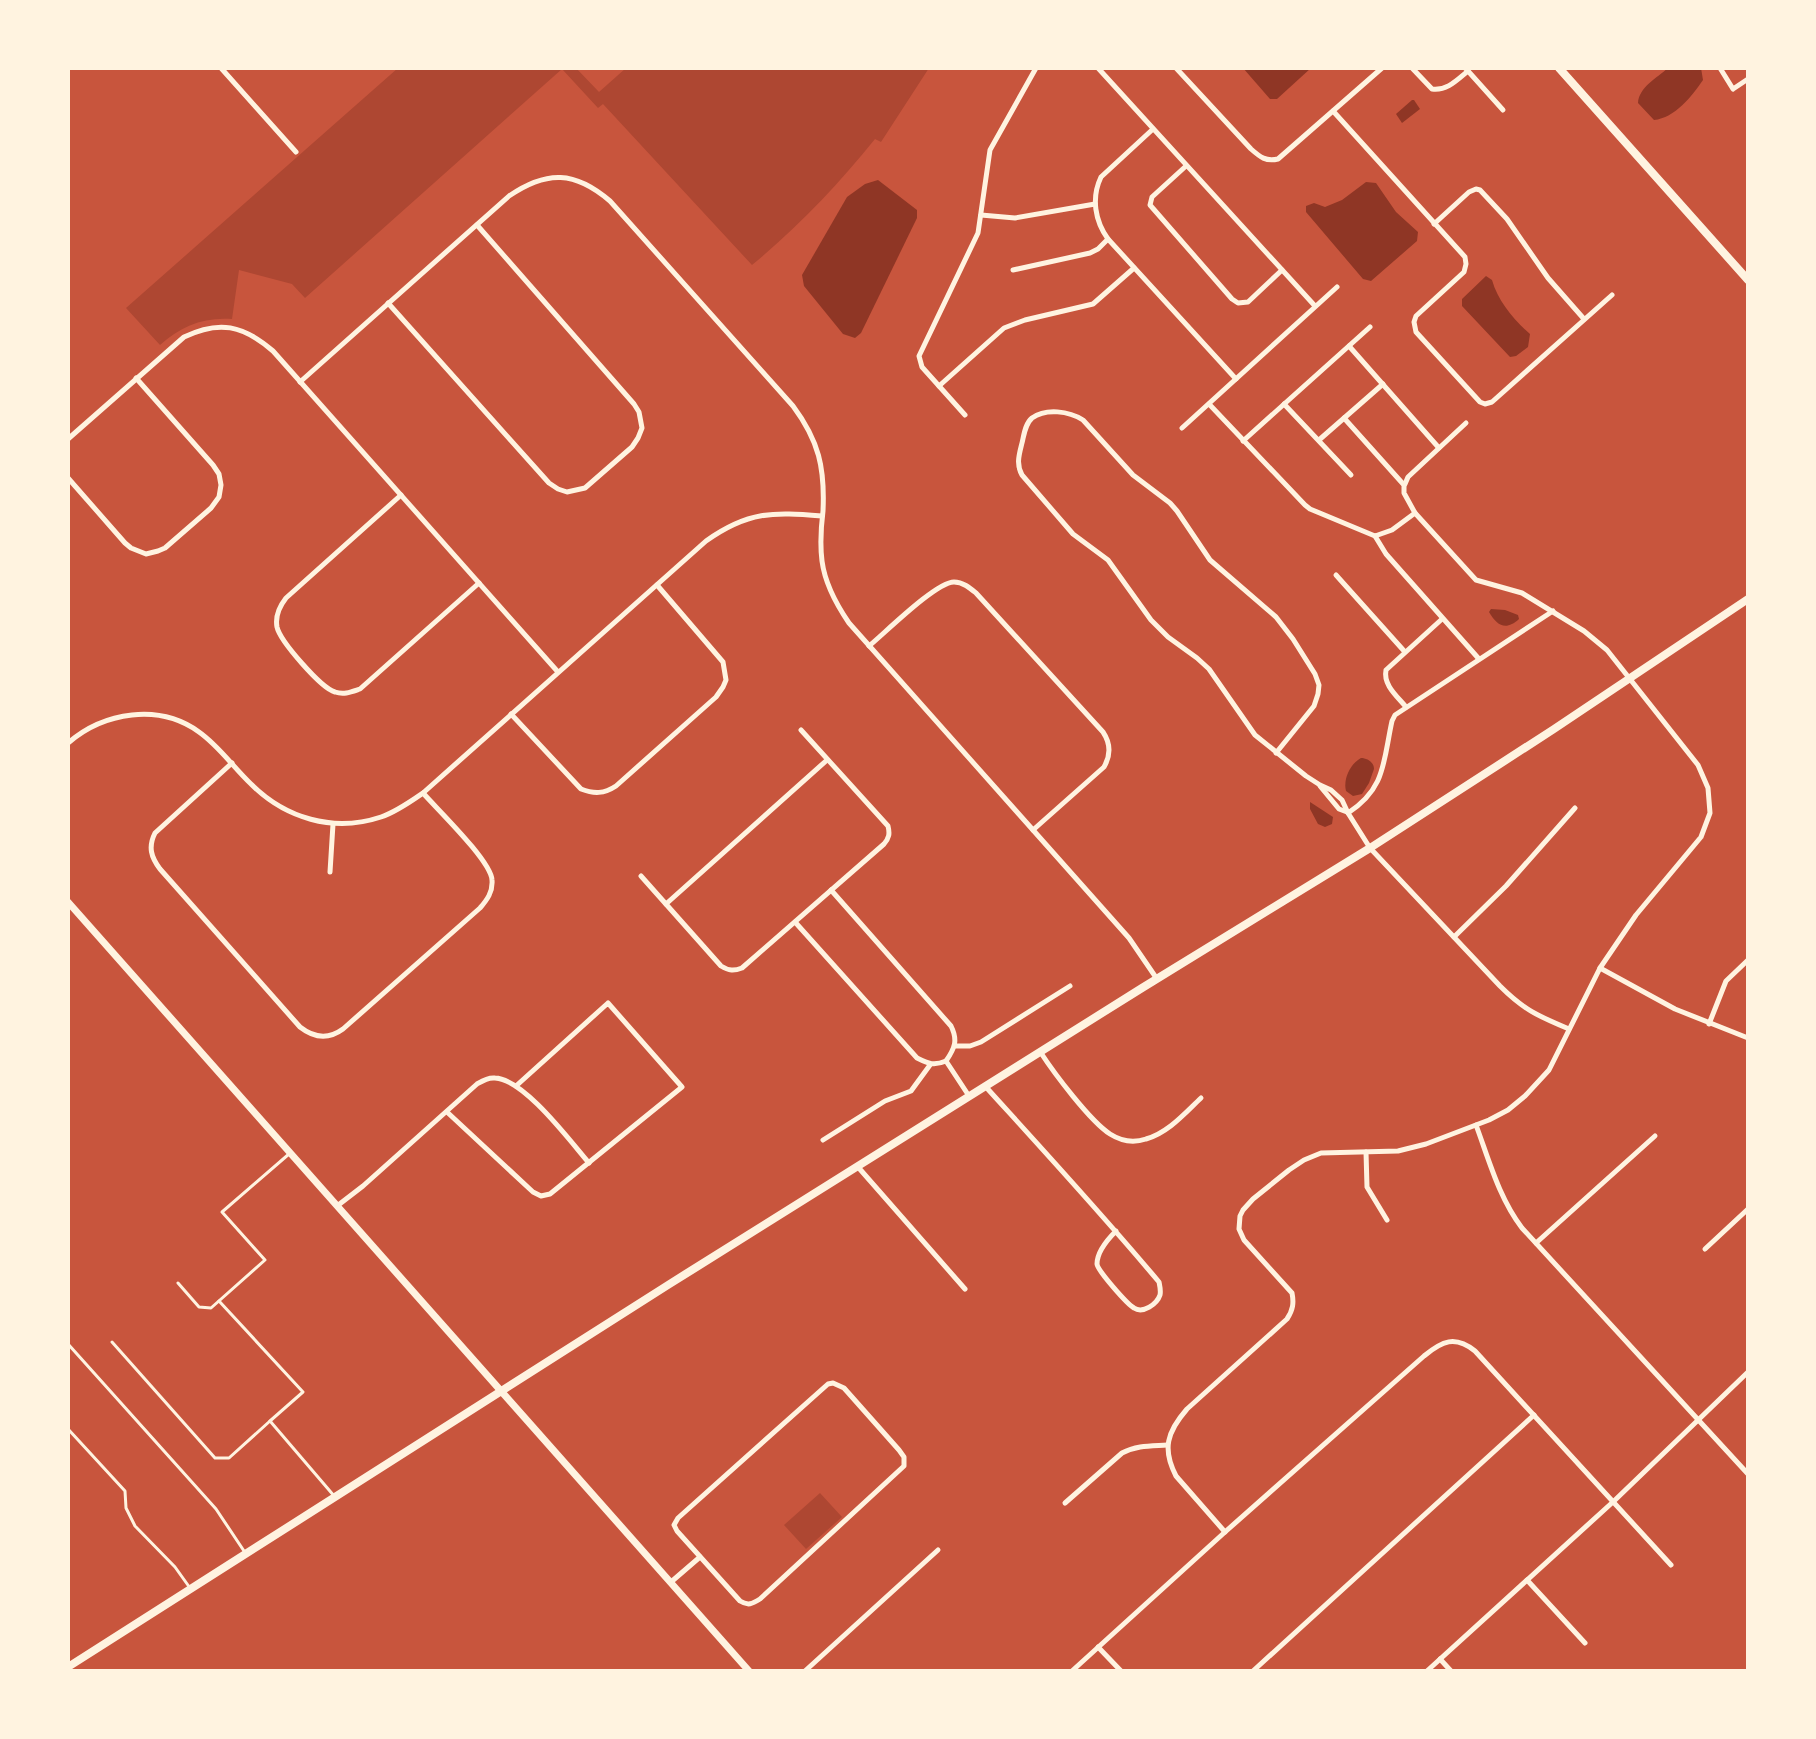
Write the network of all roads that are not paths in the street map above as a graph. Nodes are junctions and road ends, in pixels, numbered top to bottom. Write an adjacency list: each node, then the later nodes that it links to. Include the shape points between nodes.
1 (221, 68): 14 (street)
2 (1036, 68): 17 (street, via 990,150)
3 (1098, 68): 13 (street)
4 (1382, 68): 12 (street)
5 (1412, 68): 7 (street, via 1435,90 1448,87)
6 (1720, 68): 10 (street, via 1733,89)
7 (1466, 69): 11 (street)
8 (1561, 69): 24 (main road)
9 (1181, 70): 12 (street, via 1251,149 1270,161)
10 (1748, 79)
11 (1503, 110)
12 (1333, 111): 18 (street)
13 (1153, 129): 15 (street); 16 (street, via 1101,177)
14 (296, 152)
15 (1186, 166): 23 (street); 23 (street, via 1150,205 1232,299 1248,302)
16 (1095, 204): 17 (street, via 1015,218); 20 (street)
17 (981, 215): 36 (street, via 978,233 920,351 919,362)
18 (1434, 224): 29 (street, via 1469,192 1480,190); 29 (street, via 1466,264 1464,272 1416,316 1414,326 1480,402 1492,402)
19 (477, 225): 27 (street); 27 (street, via 634,404 642,428 632,447 585,488 558,489); 52 (street, via 509,196 542,179 579,180 596,188 806,423 822,461)
20 (1108, 239): 21 (street); 22 (street, via 1090,253)
21 (1134, 268): 33 (street); 36 (street, via 1093,304 1004,328)
22 (1013, 270)
23 (1282, 270): 28 (street)
24 (1748, 280)
25 (1337, 287): 28 (street)
26 (1612, 295): 29 (street)
27 (388, 303): 34 (street)
28 (1315, 306): 33 (street)
29 (1584, 319)
30 (1370, 327): 31 (street)
31 (1349, 346): 35 (street); 38 (street)
32 (136, 378): 34 (street, via 184,337 225,326 251,334); 43 (street); 48 (street, via 213,465 219,474 219,497 165,548 146,554 125,543)
33 (1236, 379): 37 (street)
34 (300, 382): 50 (street)
35 (1383, 384): 40 (street); 46 (street)
36 (939, 386): 39 (street)
37 (1209, 404): 42 (street); 45 (street)
38 (1284, 404): 44 (street); 45 (street)
39 (965, 415)
40 (1344, 418): 44 (street); 49 (street)
41 (1466, 423): 46 (street)
42 (1182, 428)
43 (68, 439)
44 (1319, 440): 47 (street)
45 (1243, 441): 53 (street, via 1310,509)
46 (1439, 448): 49 (street)
47 (1351, 475)
48 (68, 478)
49 (1404, 485): 51 (street)
50 (401, 495): 55 (street); 55 (street, via 280,605 279,634 321,683 341,694 360,689)
51 (1415, 513): 53 (street); 58 (street, via 1476,580 1522,593)
52 (822, 516): 56 (street, via 764,514 744,519 723,528); 60 (street, via 827,582)
53 (1375, 536): 59 (street)
54 (1336, 575): 61 (street)
55 (479, 583): 63 (street)
56 (657, 585): 63 (street); 66 (street, via 719,654 726,675 716,697 616,786 600,793 581,789)
57 (1748, 599): 64 (main road)
58 (1553, 611): 62 (street); 64 (street, via 1597,640)
59 (1442, 619): 61 (street); 62 (street)
60 (869, 646): 76 (street); 76 (street, via 934,591 948,583 963,584 1103,732 1108,760)
61 (1405, 652): 65 (street, via 1385,673)
62 (1479, 659): 65 (street)
63 (558, 672): 66 (street)
64 (1629, 678): 77 (main road); 86 (street, via 1698,765 1708,788 1710,813 1701,837)
65 (1406, 707): 74 (street, via 1393,718 1375,789)
66 (511, 714): 72 (street)
67 (801, 730): 70 (street)
68 (68, 743): 71 (street, via 111,719 150,715 197,730)
69 (1276, 753): 69 (street, via 1318,694 1315,674 1293,639 1276,617 1210,560 1170,503 1133,475 1083,420 1065,412 1032,418 1018,459 1022,475 1073,534 1108,560 1151,620 1209,669 1255,735); 74 (street, via 1331,790)
70 (827, 760): 80 (street, via 889,832 884,844); 82 (street)
71 (232, 763): 72 (street, via 155,833 152,856 300,1027 319,1037 343,1029 480,908 491,892 485,862); 75 (street, via 285,810)
72 (423, 793): 75 (street, via 381,817)
73 (1575, 808): 84 (street)
74 (1348, 813): 77 (street)
75 (333, 824): 78 (street)
76 (1033, 830): 87 (street, via 1129,938)
77 (1370, 848): 84 (street); 87 (main road)
78 (330, 872)
79 (641, 876): 82 (street)
80 (831, 890): 83 (street); 92 (street, via 951,1026)
81 (68, 902): 105 (street)
82 (666, 904): 83 (street, via 727,970 742,968)
83 (795, 922): 95 (street, via 917,1058)
84 (1454, 937): 90 (street, via 1517,1003)
85 (1748, 960): 89 (street, via 1726,981)
86 (1600, 968): 89 (street); 90 (street)
87 (1157, 979): 93 (main road)
88 (1070, 986): 92 (street, via 981,1042)
89 (1709, 1024): 91 (street)
90 (1569, 1029): 101 (street, via 1538,1084 1508,1110)
91 (1748, 1038)
92 (956, 1046): 94 (street)
93 (1040, 1052): 97 (main road); 99 (street, via 1098,1125 1120,1139 1134,1142 1160,1134)
94 (946, 1061): 95 (street); 98 (street)
95 (930, 1065): 103 (street, via 911,1091)
96 (516, 1086): 100 (street, via 495,1078 483,1081); 106 (street); 106 (street, via 608,1003 682,1087)
97 (985, 1086): 98 (main road); 111 (street)
98 (969, 1096): 107 (main road)
99 (1201, 1098)
100 (447, 1112): 106 (street, via 541,1196); 108 (street)
101 (1476, 1125): 104 (street, via 1398,1151); 112 (street, via 1507,1205)
102 (1655, 1136): 112 (street)
103 (823, 1140)
104 (1366, 1152): 110 (street, via 1367,1187); 125 (street, via 1321,1153 1304,1160 1243,1210 1240,1232 1292,1293 1292,1311 1187,1409)
105 (290, 1153): 108 (street); 116 (lane, via 222,1212 265,1260)
106 (589, 1163)
107 (857, 1166): 115 (street); 120 (main road)
108 (337, 1206): 120 (street)
109 (1748, 1209): 113 (street)
110 (1387, 1220)
111 (1116, 1231): 111 (street, via 1097,1261 1099,1270 1134,1309 1143,1310 1160,1296 1159,1282)
112 (1536, 1243): 122 (street)
113 (1705, 1249)
114 (178, 1283): 116 (lane, via 199,1307 211,1308)
115 (965, 1289)
116 (219, 1301): 123 (lane, via 303,1392)
117 (112, 1342): 123 (lane, via 215,1458 229,1458)
118 (68, 1344): 132 (lane, via 216,1509)
119 (1748, 1372): 122 (street)
120 (501, 1390): 127 (main road); 136 (street)
121 (1534, 1415): 128 (street); 130 (street, via 1475,1351 1454,1341 1437,1345); 146 (street)
122 (1698, 1420): 126 (street); 128 (street)
123 (270, 1421): 127 (lane)
124 (68, 1429): 137 (lane, via 125,1491 130,1518)
125 (1167, 1445): 129 (street, via 1122,1453); 130 (street, via 1176,1476)
126 (1748, 1474)
127 (335, 1497): 132 (main road)
128 (1614, 1501): 134 (street); 135 (street)
129 (1065, 1503)
130 (1225, 1532): 139 (street)
131 (938, 1550): 143 (street)
132 (246, 1554): 137 (main road)
133 (700, 1557): 133 (street, via 675,1522 828,1384 844,1388 905,1461 754,1604 740,1601); 136 (street)
134 (1671, 1565)
135 (1527, 1580): 138 (street); 140 (street)
136 (671, 1582): 142 (street)
137 (191, 1589): 141 (main road)
138 (1585, 1643)
139 (1098, 1647): 144 (street); 145 (street)
140 (1440, 1659): 147 (street); 148 (street)
141 (68, 1667)
142 (749, 1671)
143 (805, 1671)
144 (1072, 1671)
145 (1121, 1671)
146 (1253, 1671)
147 (1427, 1671)
148 (1451, 1671)

